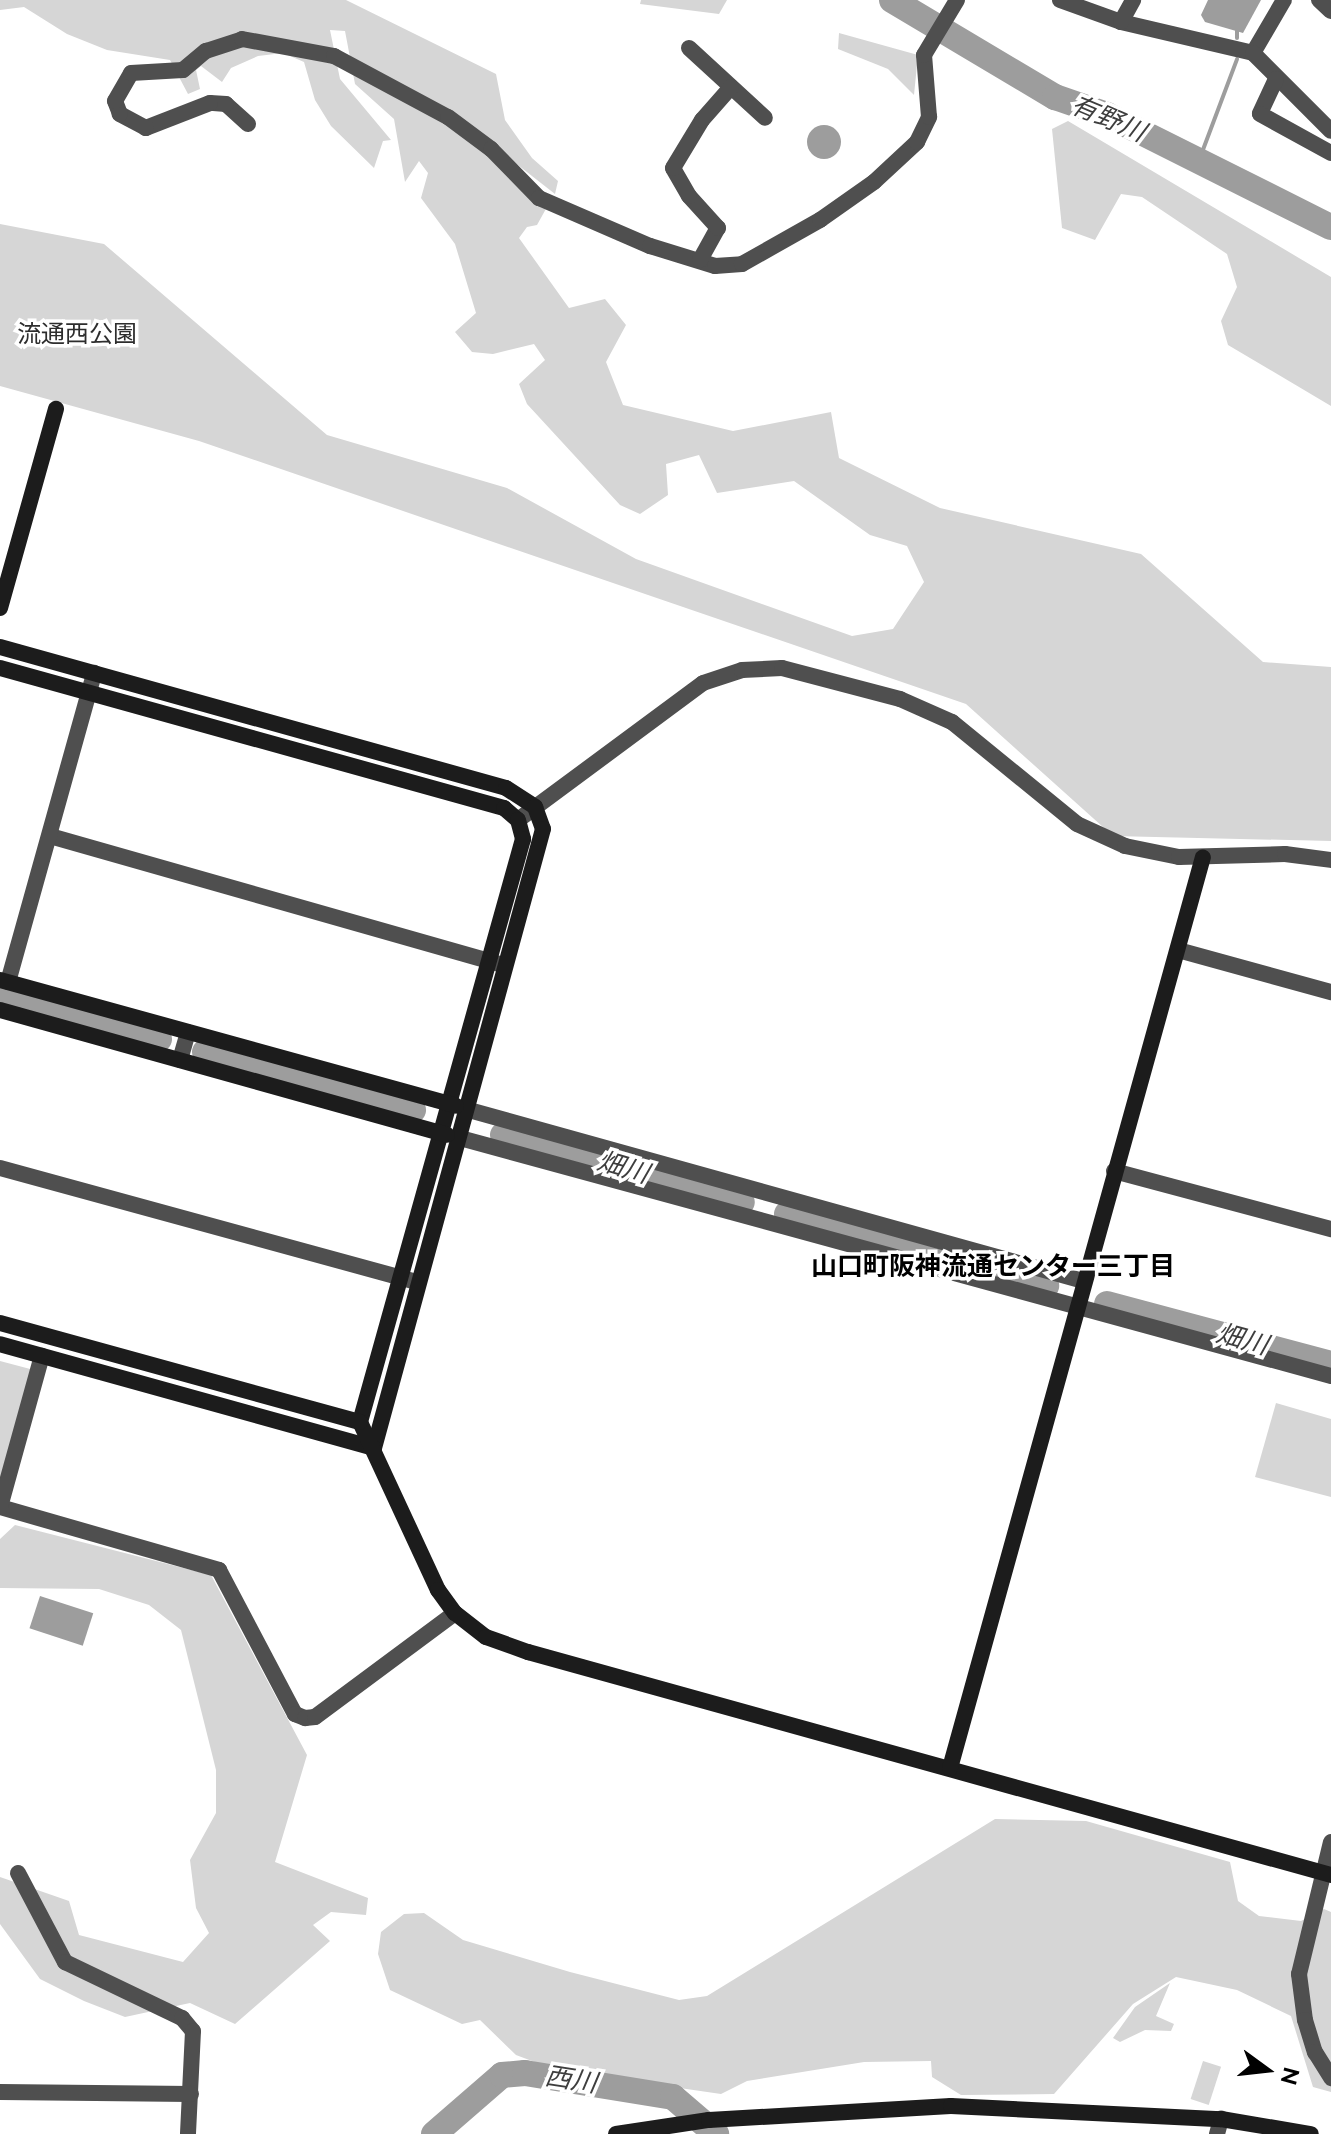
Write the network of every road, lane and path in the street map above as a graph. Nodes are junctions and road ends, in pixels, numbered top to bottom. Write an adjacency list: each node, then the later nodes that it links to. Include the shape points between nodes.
1 (957, 0): 16 (street, via 924,55 929,117 917,142 820,220 742,264 715,266)
2 (1060, 0): 7 (street)
3 (1133, 0): 7 (street)
4 (1284, 0): 9 (street)
5 (1319, 0): 6 (street)
6 (1331, 11)
7 (1121, 22): 9 (street)
8 (689, 48): 11 (street)
9 (1253, 53): 10 (street)
10 (1276, 79): 14 (street); 15 (street, via 1260,114)
11 (731, 87): 12 (street); 16 (street, via 702,120 673,168 718,228)
12 (765, 118)
13 (248, 124): 16 (street, via 226,104 210,103 146,128 120,114 115,101 131,73 148,68 183,70 206,51 242,39 334,56 448,117 491,149 539,198 650,246)
14 (1331, 132): 15 (street)
15 (1326, 150)
16 (700, 260)
17 (56, 409): 18 (street)
18 (0, 608)
19 (0, 647): 21 (street)
20 (0, 668): 22 (street)
21 (94, 673): 22 (street); 23 (street, via 506,788)
22 (89, 692): 24 (street, via 504,808); 25 (street)
23 (535, 807): 24 (street); 26 (street, via 703,683 742,670 782,668 900,699 952,722 1053,807 1099,836 1153,853); 30 (street, via 543,842)
24 (518, 820): 29 (street, via 523,839)
25 (50, 836): 29 (street); 31 (street)
26 (1203, 857): 27 (street, via 1285,854); 28 (street)
27 (1331, 860)
28 (1178, 950): 32 (street); 41 (street)
29 (488, 960): 30 (street); 36 (street)
30 (508, 966): 37 (street)
31 (4, 981): 34 (street)
32 (1331, 992)
33 (1, 1012): 35 (street)
34 (188, 1032): 35 (street); 36 (street)
35 (180, 1060): 38 (street)
36 (448, 1104): 37 (street); 38 (street)
37 (469, 1110): 39 (street); 42 (street)
38 (439, 1133): 39 (street); 45 (street)
39 (460, 1138): 43 (street); 47 (street)
40 (0, 1168): 45 (street)
41 (1114, 1171): 44 (street); 46 (street)
42 (765, 1192): 43 (street); 46 (street)
43 (756, 1221): 48 (street)
44 (1331, 1229)
45 (400, 1277): 47 (street); 53 (street)
46 (1083, 1281): 48 (street)
47 (420, 1282): 54 (street)
48 (1075, 1307): 52 (street); 57 (street)
49 (0, 1323): 53 (street)
50 (0, 1344): 51 (street)
51 (42, 1356): 54 (street); 55 (street)
52 (1331, 1376)
53 (360, 1422): 54 (street)
54 (374, 1448): 56 (street, via 438,1590)
55 (0, 1507): 56 (street, via 219,1570 295,1714 305,1718 315,1717)
56 (455, 1613): 57 (street, via 486,1637 528,1652)
57 (950, 1768): 60 (street)
58 (1331, 1842): 60 (street)
59 (18, 1873): 63 (street, via 65,1962 182,2018 193,2031)
60 (1326, 1873): 61 (street, via 1299,1974 1312,2042)
61 (1331, 2078)
62 (0, 2092): 63 (street)
63 (191, 2094): 65 (street)
64 (1219, 2127): 66 (street, via 951,2106 709,2120); 67 (street)
65 (188, 2134)
66 (616, 2134)
67 (1311, 2134)

